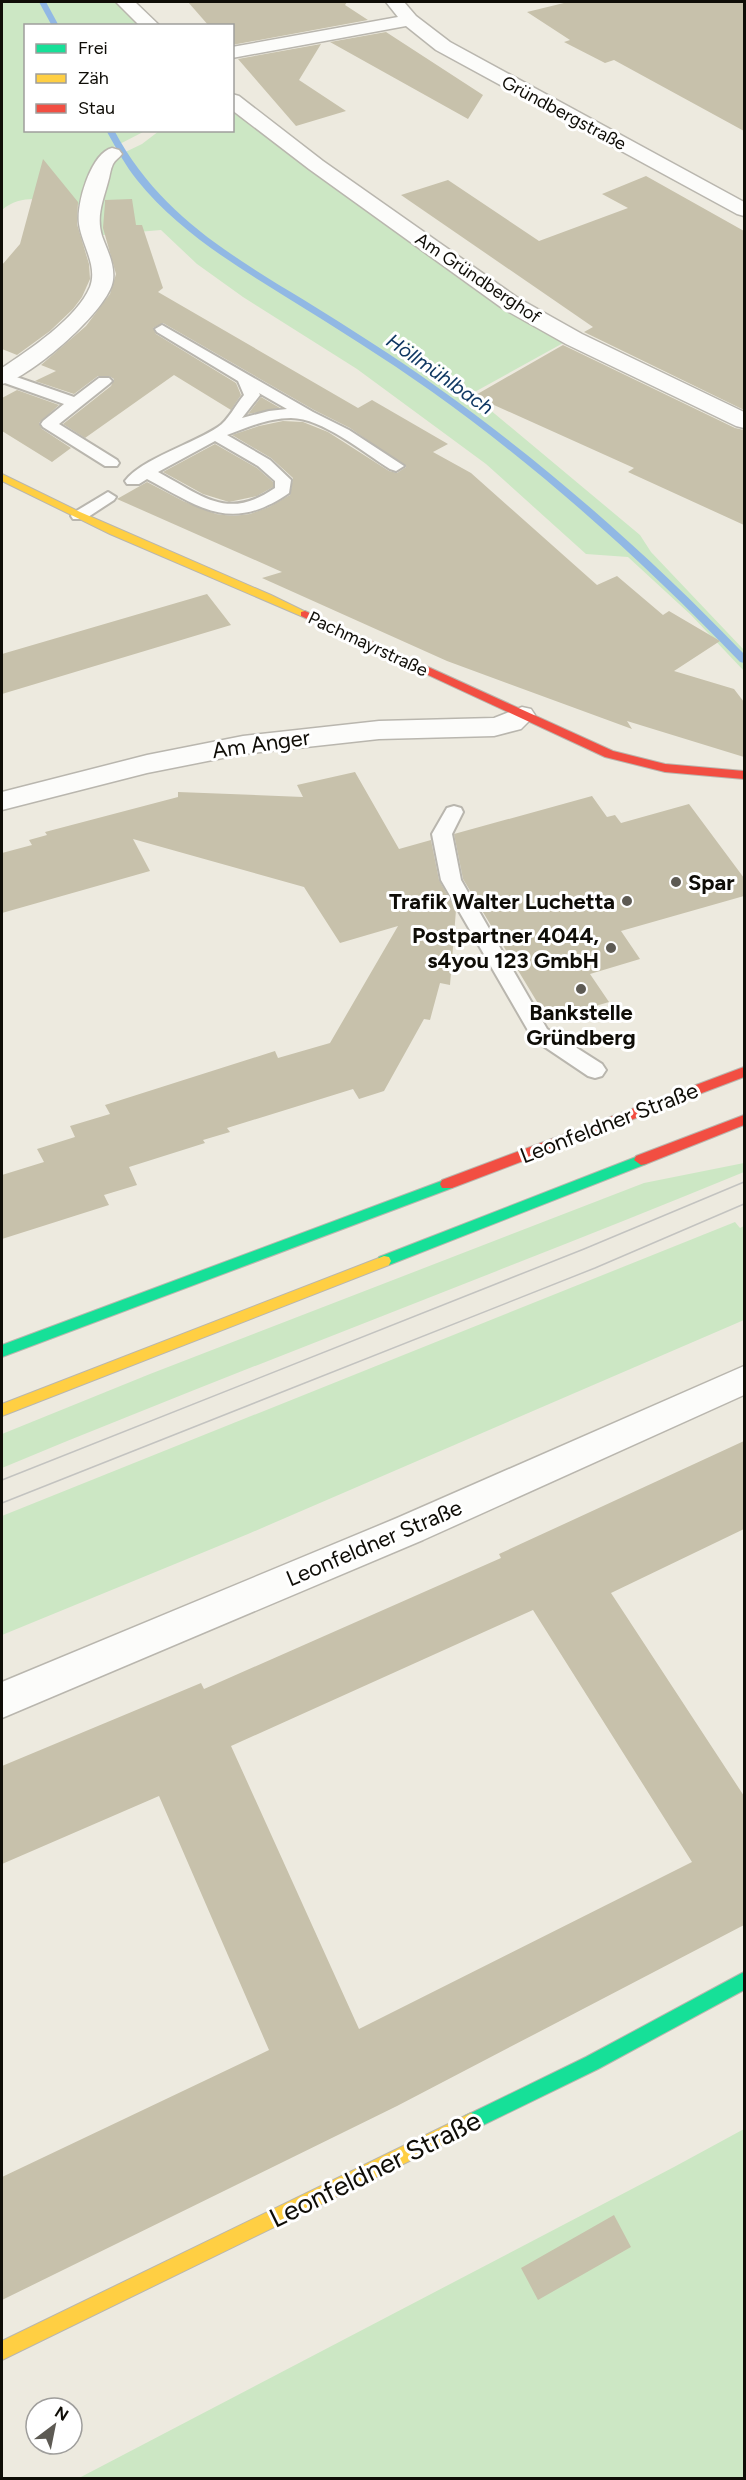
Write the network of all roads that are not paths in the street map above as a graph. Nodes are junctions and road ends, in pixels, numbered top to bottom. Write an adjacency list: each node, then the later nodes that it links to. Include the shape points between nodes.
1 (125, 2): 4 (street)
2 (395, 2): 3 (street, Gründbergstraße)
3 (410, 20): 5 (street); 8 (street, Gründbergstraße, via 470,62)
4 (149, 24)
5 (234, 53)
6 (234, 102): 15 (street, Am Gründberghof, via 510,303 574,339)
7 (112, 154): 10 (street, via 102,163 89,215 103,266 99,293 63,331)
8 (744, 210)
9 (162, 329): 11 (lane)
10 (2, 377): 13 (lane)
11 (245, 378): 14 (lane); 16 (lane, via 252,395)
12 (104, 381): 13 (lane)
13 (75, 404): 17 (lane, via 49,424)
14 (310, 416): 16 (lane, via 260,418); 18 (lane)
15 (744, 421)
16 (220, 431): 16 (lane, via 283,480 283,490 246,509 223,510 140,477)
17 (111, 463)
18 (396, 466)
19 (3, 480): 21 (street, Pachmayrstraße)
20 (108, 496): 21 (lane)
21 (80, 516): 22 (street, Pachmayrstraße, via 175,555)
22 (522, 715): 23 (street, Pachmayrstraße, via 620,759 657,769); 24 (street, Am Anger, via 512,723 494,727 379,730 243,745 147,764)
23 (744, 775)
24 (2, 801)
25 (454, 812): 26 (lane, via 442,834 452,880 540,1034)
26 (595, 1070)
27 (744, 1072): 29 (street, Leonfeldner Straße)
28 (744, 1120): 31 (street, Leonfeldner Straße)
29 (2, 1351)
30 (744, 1380): 32 (street, Leonfeldner Straße, via 410,1529)
31 (2, 1410)
32 (2, 1700)
33 (744, 1981): 34 (street, Leonfeldner Straße, via 592,2063)
34 (2, 2351)

